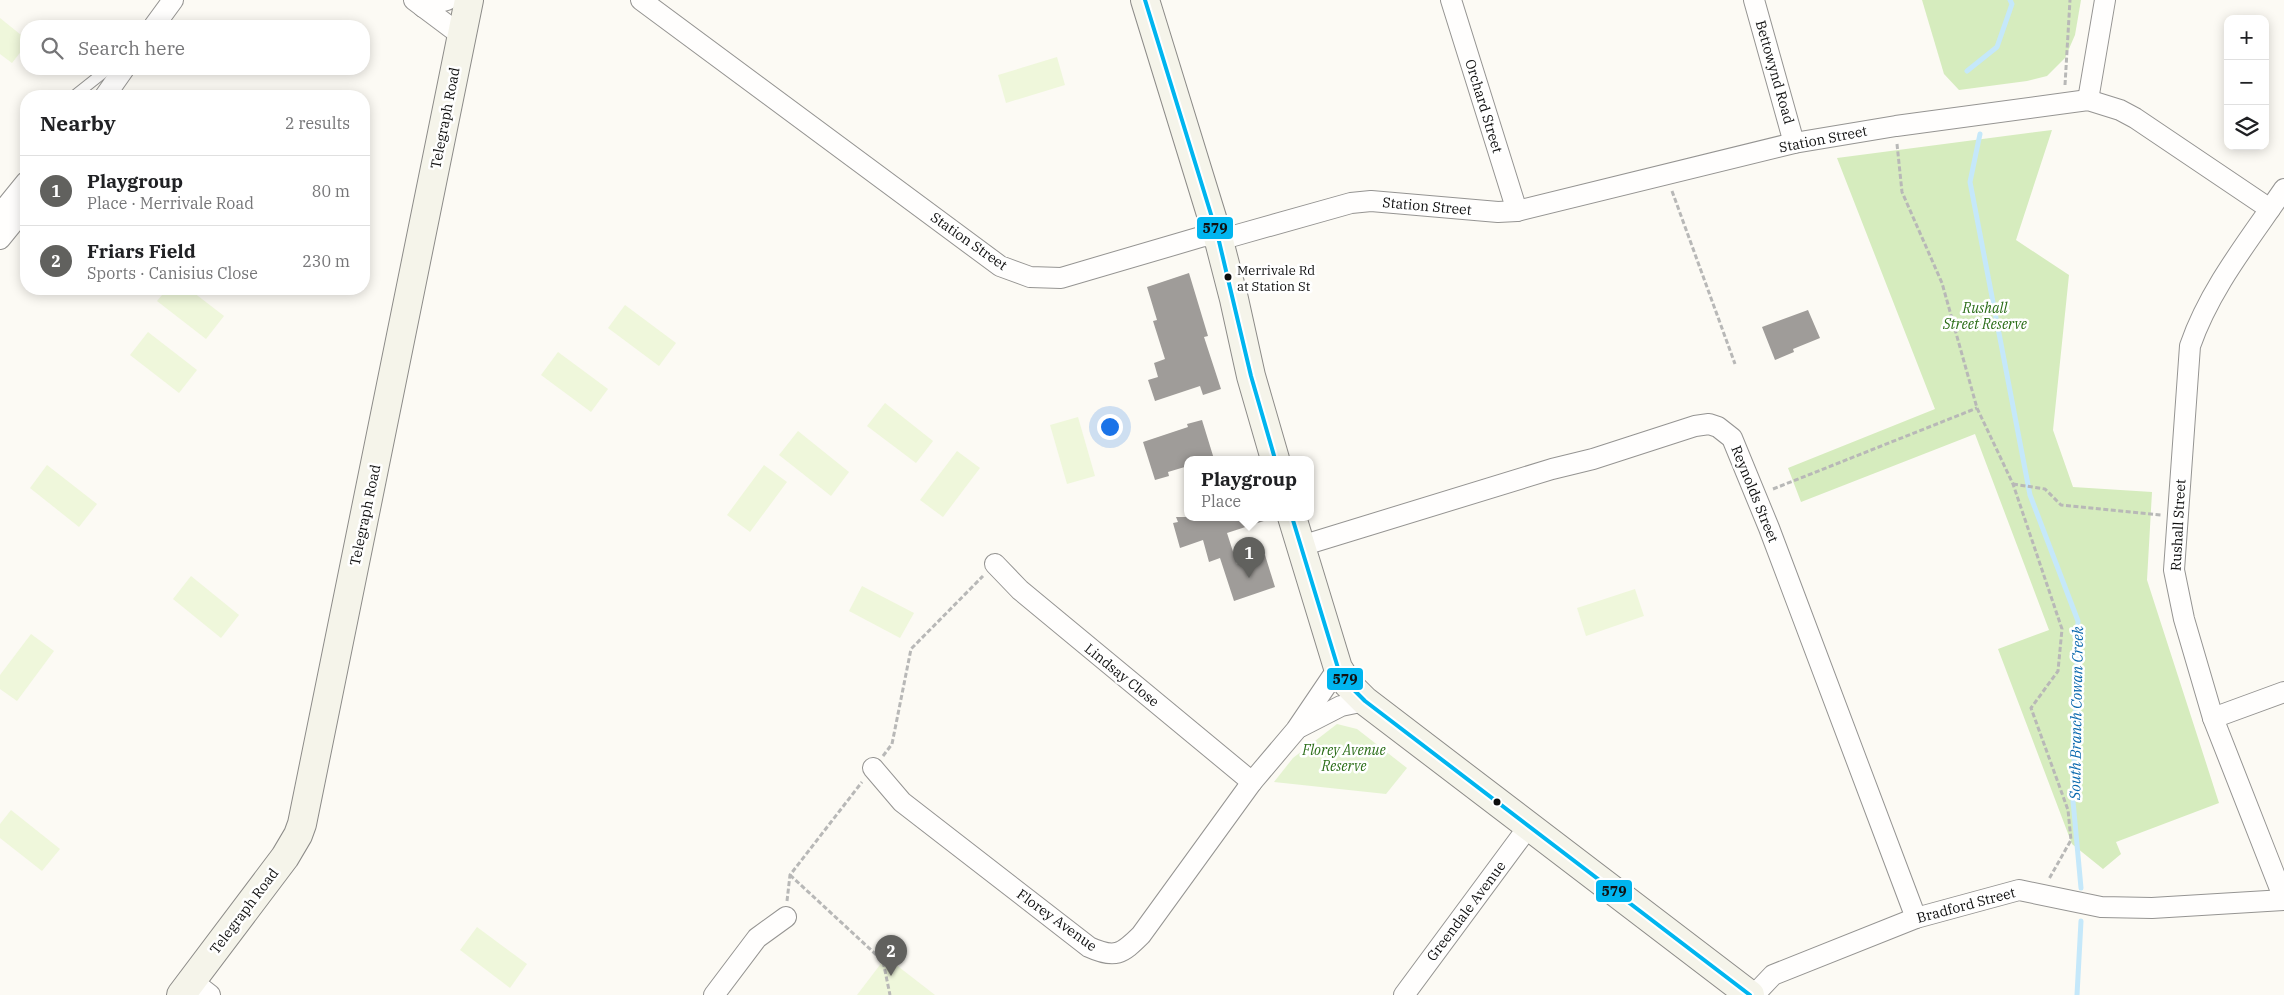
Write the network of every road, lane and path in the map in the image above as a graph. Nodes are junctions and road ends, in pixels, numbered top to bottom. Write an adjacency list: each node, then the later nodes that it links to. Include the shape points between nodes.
1 (173, 0): 11 (street)
2 (447, 0): 10 (street)
3 (469, 0): 12 (street, Telegraph Road)
4 (641, 0): 28 (street, Station Street, via 1000,266 1014,273 1061,278 1204,236)
5 (1145, 0): 28 (street)
6 (1451, 0): 25 (street, Orchard Street)
7 (1754, 0): 20 (street, Bettowynd Road)
8 (2070, 0): 18 (path)
9 (2105, 0): 17 (street)
10 (419, 4): 12 (street)
11 (158, 20)
12 (462, 36): 52 (street, Telegraph Road, via 302,824 285,857)
13 (100, 75): 15 (lane)
14 (120, 75): 16 (street)
15 (82, 90)
16 (109, 90)
17 (2088, 100): 18 (street, Station Street); 24 (street, Station Street, via 2135,118)
18 (2064, 103): 19 (street, Station Street)
19 (1896, 126): 20 (street, Station Street); 31 (path, via 1902,192 1942,283)
20 (1794, 143): 21 (street, Station Street)
21 (1666, 176): 25 (street, Station Street); 30 (path)
22 (20, 189): 26 (street)
23 (2284, 189): 24 (street, Rushall Street)
24 (2270, 209): 35 (street, Rushall Street, via 2211,298 2190,346)
25 (1517, 211): 28 (street, Station Street, via 1371,201)
26 (0, 214)
27 (20, 214): 29 (street)
28 (1218, 238): 32 (street, via 1250,376)
29 (0, 239)
30 (1735, 364)
31 (1977, 408): 33 (path); 34 (path)
32 (1274, 456)
33 (2013, 484): 35 (path, via 2045,488 2061,505); 48 (path, via 2062,628 2058,671 2031,708 2068,810 2070,840 2045,886)
34 (1756, 496): 37 (street, Reynolds Street, via 1732,438 1718,427 1702,425); 51 (street, Reynolds Street)
35 (2176, 516): 42 (street, Rushall Street, via 2174,570)
36 (1293, 521): 37 (street)
37 (1301, 546): 39 (street)
38 (995, 564): 44 (path, via 911,649 892,744); 45 (street, Lindsay Close, via 1020,590)
39 (1338, 668): 41 (street, via 1348,684); 43 (street, Florey Avenue)
40 (2284, 692): 42 (street)
41 (1365, 700): 43 (street, Florey Avenue, via 1341,706); 46 (street)
42 (2212, 718): 49 (street, Rushall Street)
43 (1296, 730): 45 (street, Florey Avenue)
44 (873, 768): 45 (street, Florey Avenue, via 902,802 1090,947 1112,954 1126,950 1141,935); 47 (path)
45 (1252, 782)
46 (1528, 826): 55 (street, Greendale Avenue); 56 (street)
47 (790, 875): 50 (path); 54 (path, via 883,961)
48 (2047, 895): 49 (street, Bradford Street, via 2101,907 2152,908); 51 (street, Bradford Street, via 2018,890)
49 (2284, 899)
50 (786, 916): 53 (street, via 757,938)
51 (1916, 918): 57 (street, Bradford Street, via 1773,975)
52 (194, 990)
53 (714, 995)
54 (890, 995)
55 (1404, 995)
56 (1750, 995)
57 (1754, 995)

